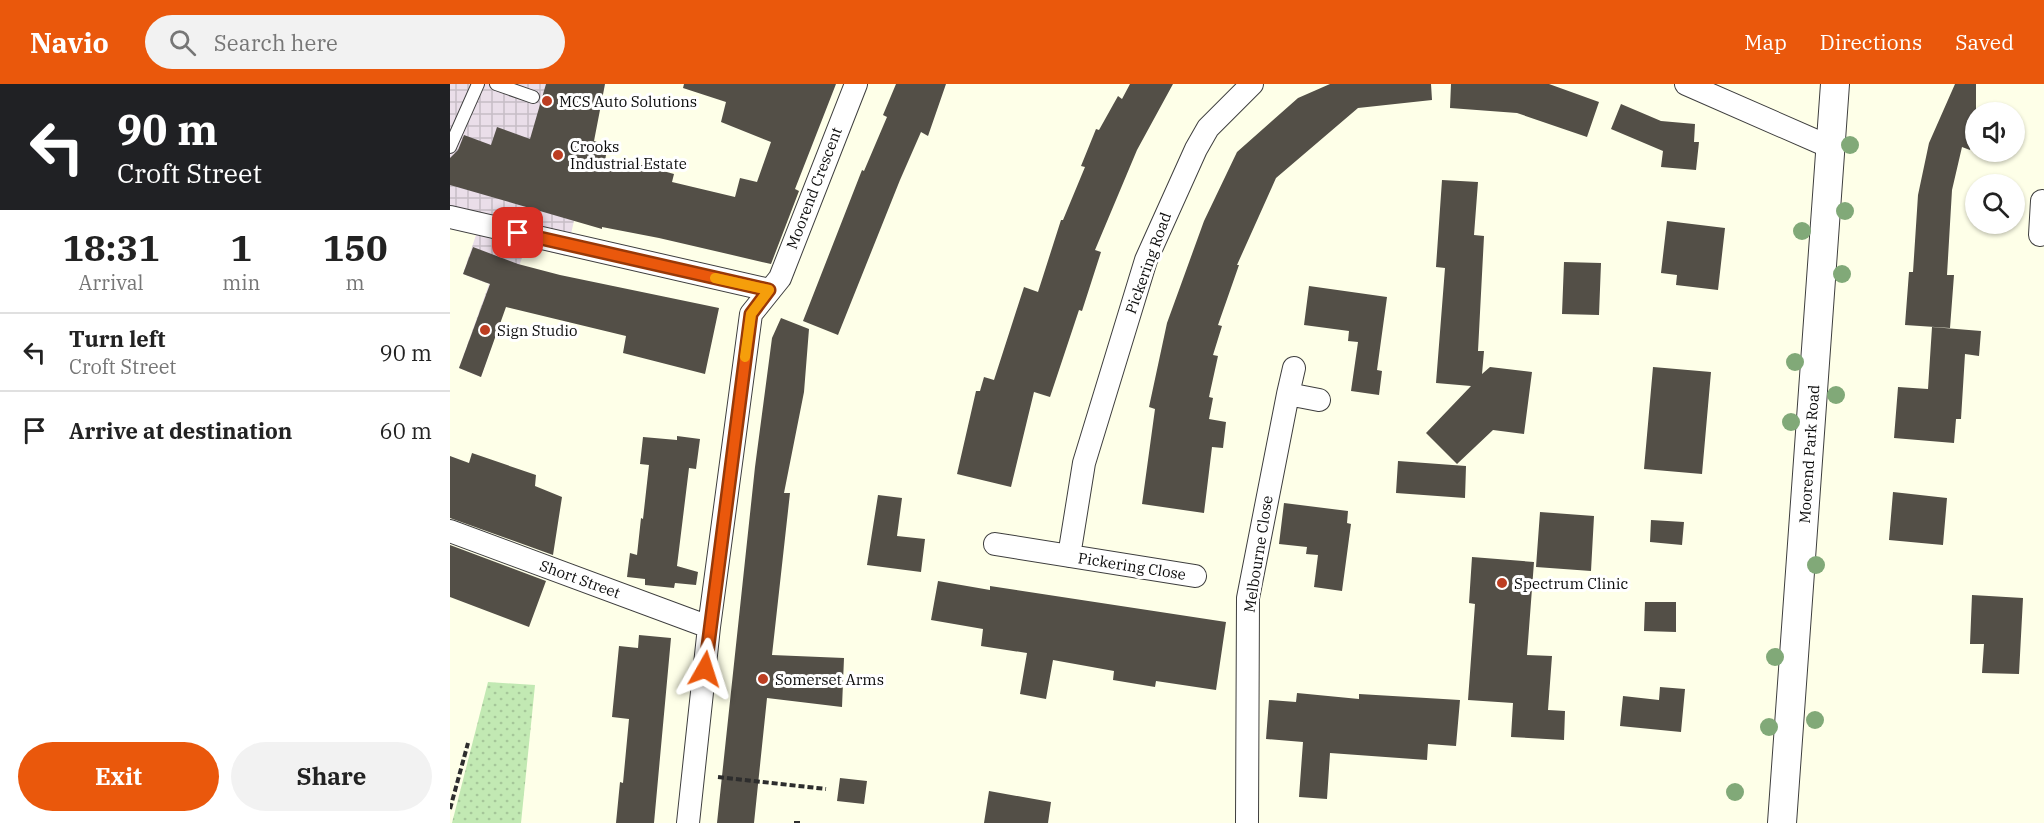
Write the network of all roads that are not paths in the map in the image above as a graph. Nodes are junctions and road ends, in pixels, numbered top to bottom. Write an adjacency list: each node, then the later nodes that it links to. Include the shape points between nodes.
1 (478, 84): 8 (lane)
2 (496, 84): 7 (lane)
3 (856, 84): 11 (street, Moorend Crescent, via 780,278)
4 (1252, 84): 15 (street, Pickering Road, via 1208,128 1168,205 1143,267)
5 (1686, 84): 9 (street)
6 (1835, 84): 9 (street, Moorend Park Road)
7 (533, 97)
8 (450, 147)
9 (1830, 147): 23 (street, Moorend Park Road)
10 (450, 217): 11 (street)
11 (769, 290): 20 (street, Moorend Crescent, via 751,314)
12 (1294, 368): 13 (street, Melbourne Close)
13 (1288, 394): 14 (street); 22 (street, Melbourne Close, via 1248,598)
14 (1319, 400)
15 (1084, 463): 18 (street, Pickering Close)
16 (450, 531): 20 (street, Short Street)
17 (995, 544): 18 (street, Pickering Close)
18 (1069, 556): 19 (street, Pickering Close)
19 (1195, 576)
20 (709, 627): 21 (street, Moorend Crescent)
21 (688, 823)
22 (1247, 823)
23 (1782, 823)

